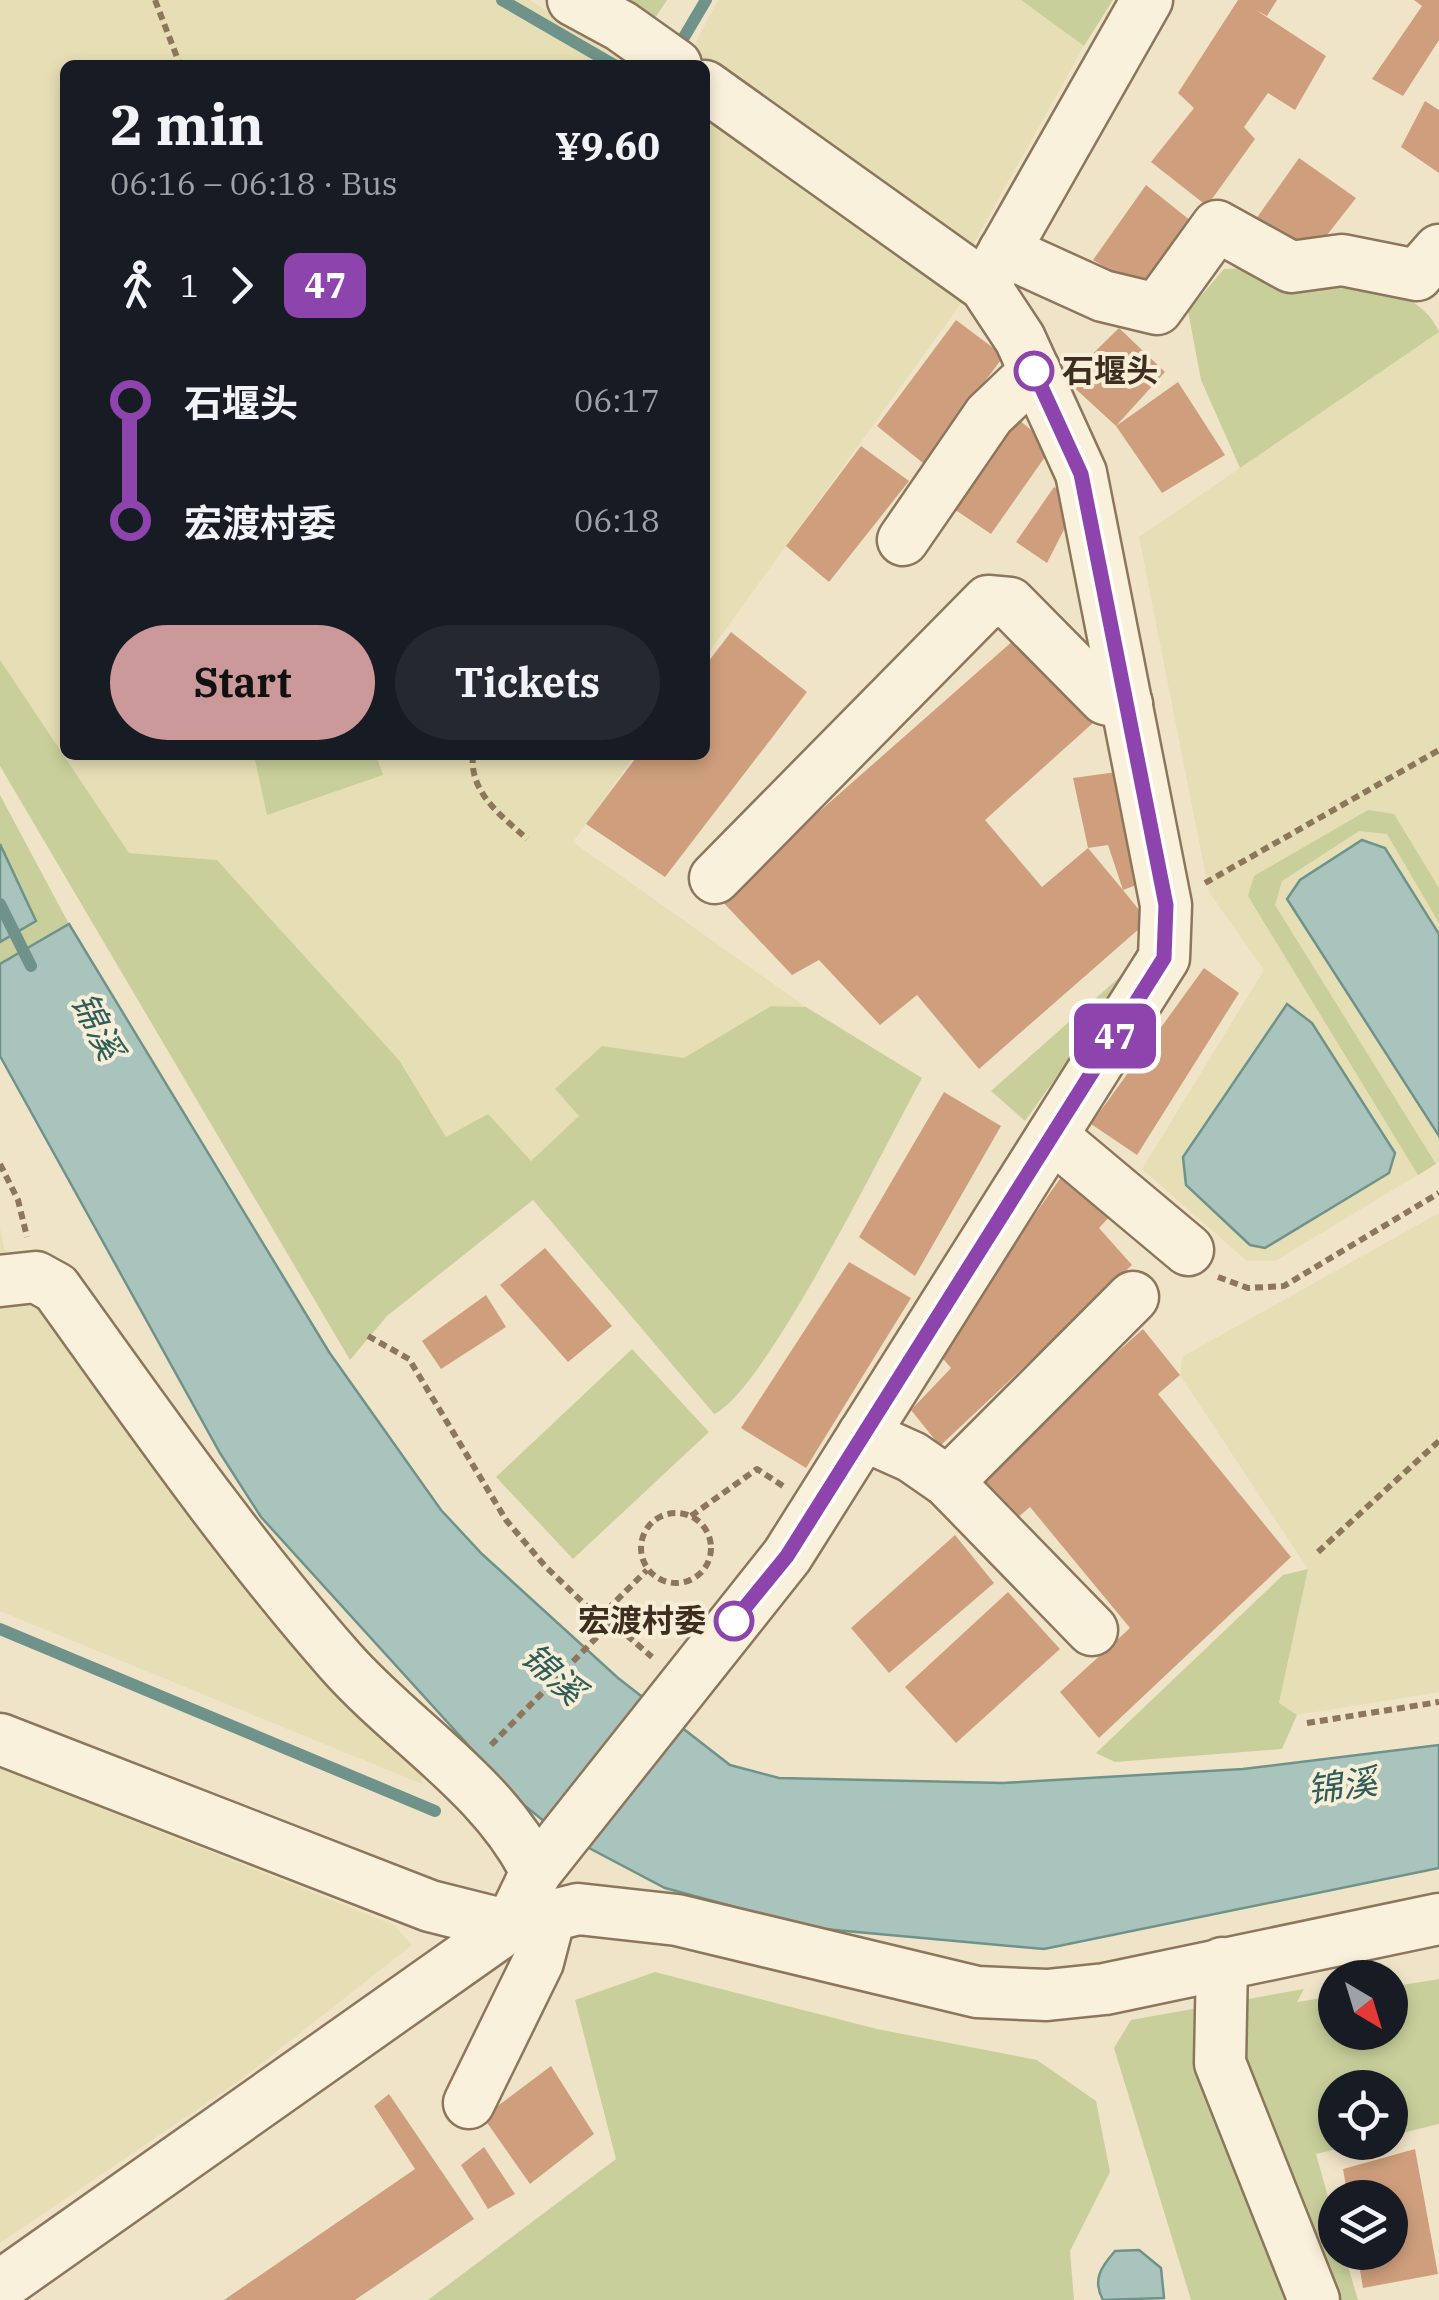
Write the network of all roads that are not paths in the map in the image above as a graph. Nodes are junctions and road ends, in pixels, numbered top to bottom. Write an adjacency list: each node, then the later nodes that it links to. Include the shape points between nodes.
1 (573, 0): 3 (street)
2 (1146, 0): 6 (street)
3 (669, 60)
4 (710, 89): 6 (street)
5 (1439, 250): 6 (street, via 1417,276 1342,260 1291,267 1216,226 1156,309)
6 (994, 269): 7 (street)
7 (1034, 371): 8 (street, via 988,414); 9 (street, via 1081,474)
8 (902, 540)
9 (1127, 704): 10 (street, via 1106,699 1010,602 988,601); 11 (street, via 1166,905 1164,958)
10 (715, 878)
11 (1052, 1136): 12 (street); 15 (street)
12 (1188, 1250)
13 (18, 1279): 19 (street, via 56,1288 224,1522 343,1665 522,1844)
14 (1132, 1297): 16 (street)
15 (863, 1435): 16 (street, via 912,1456); 19 (street, via 787,1556 683,1684)
16 (948, 1482): 17 (street)
17 (1092, 1630)
18 (0, 1739): 19 (street, via 430,1906)
19 (532, 1905): 21 (street, via 678,1920 977,1992 1105,1989); 22 (street, via 538,1962); 23 (street)
20 (1439, 1919): 21 (street)
21 (1222, 1963): 24 (street, via 1220,2063)
22 (469, 2103)
23 (0, 2286)
24 (1314, 2300)

